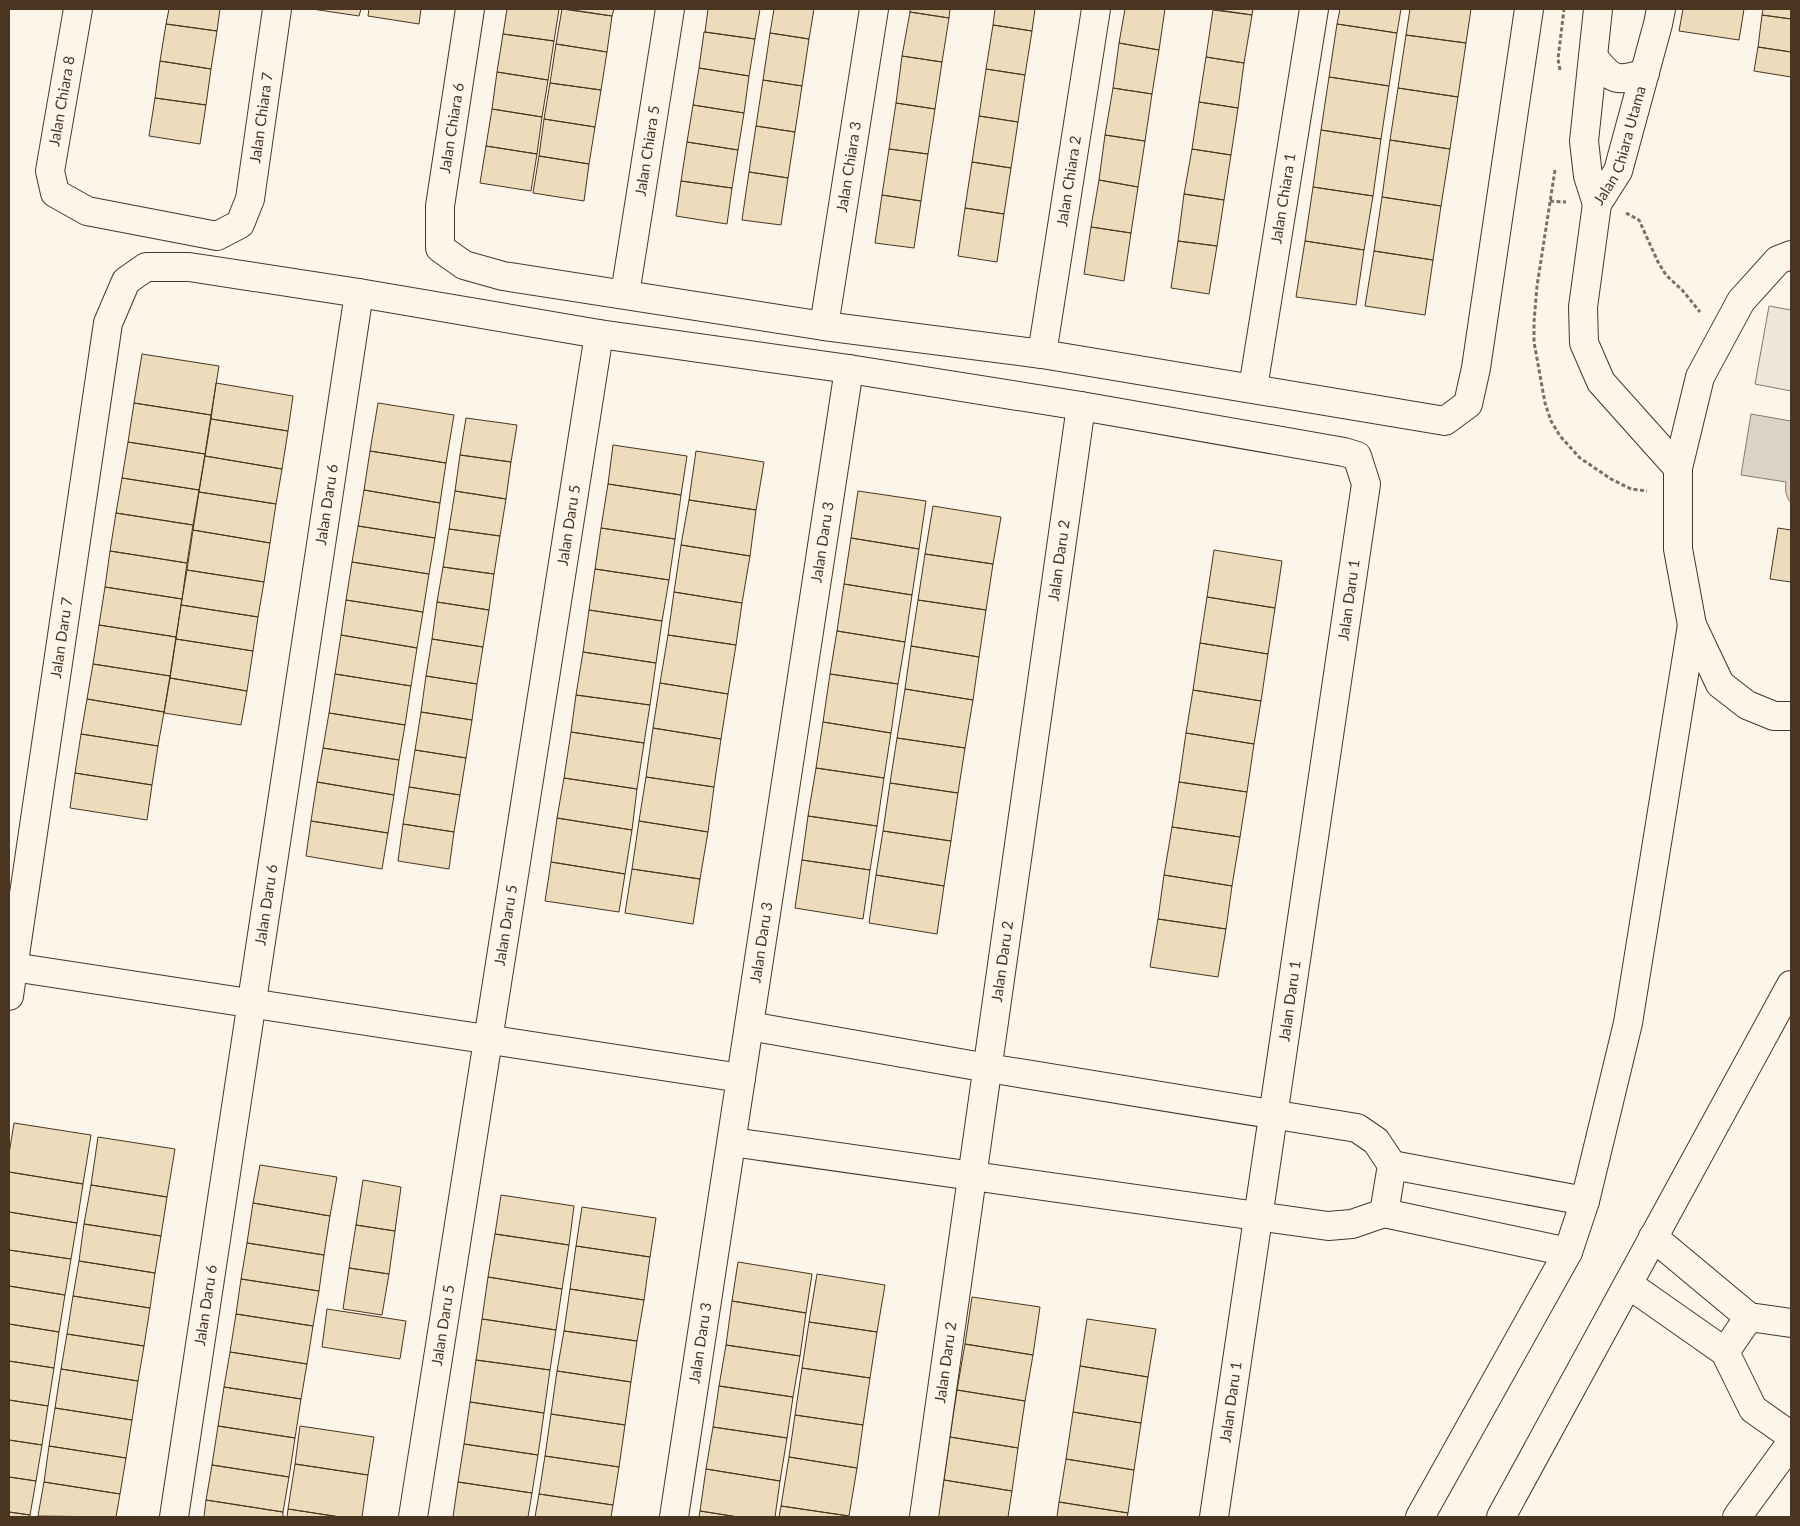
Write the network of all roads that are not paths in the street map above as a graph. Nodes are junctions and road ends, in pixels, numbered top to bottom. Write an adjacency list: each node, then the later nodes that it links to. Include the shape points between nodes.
1 (78, 9): 14 (street, Jalan Chiara 8, via 50,171 55,193 87,211 217,236)
2 (277, 9): 14 (street, Jalan Chiara 7, via 250,199)
3 (470, 9): 17 (street, Jalan Chiara 6, via 440,206 440,248 464,265 503,276)
4 (670, 9): 17 (street, Jalan Chiara 5)
5 (874, 9): 18 (street, Jalan Chiara 3)
6 (1096, 9): 20 (street, Jalan Chiara 2)
7 (1314, 9): 22 (street, Jalan Chiara 1)
8 (1529, 9): 22 (street, via 1468,404 1445,421)
9 (1598, 9): 11 (street, Jalan Chiara Utama)
10 (1661, 9): 12 (street, Jalan Chiara Utama)
11 (1594, 58): 12 (street, via 1608,76 1620,78); 13 (street, Jalan Chiara Utama, via 1584,141 1588,176)
12 (1645, 73): 13 (street, Jalan Chiara Utama, via 1618,171)
13 (1597, 204): 24 (street, via 1583,307 1584,343 1601,382)
14 (240, 224)
15 (1791, 255): 24 (street, via 1778,260 1740,301 1700,377)
16 (359, 293): 19 (street); 27 (street, Jalan Daru 7, via 189,267 146,267 126,281 108,323); 30 (street, Jalan Daru 6)
17 (625, 294): 18 (street)
18 (824, 326): 20 (street)
19 (599, 334): 21 (street); 32 (street, Jalan Daru 5)
20 (1042, 354): 22 (street)
21 (849, 369): 23 (street); 31 (street, Jalan Daru 3)
22 (1252, 388)
23 (1081, 406): 33 (street, Jalan Daru 2); 35 (street, Jalan Daru 1, via 1350,454 1357,456 1366,484)
24 (1678, 468): 25 (street, via 1678,549)
25 (1692, 624): 26 (street, via 1720,684 1747,705 1774,716); 39 (street, via 1628,1023)
26 (1791, 716)
27 (13, 967): 29 (street, Jalan Daru 7); 30 (street)
28 (1791, 985): 42 (street)
29 (9, 996)
30 (252, 1003): 32 (street); 50 (street, Jalan Daru 6)
31 (749, 1026): 33 (street); 34 (street, Jalan Daru 3)
32 (489, 1039): 34 (street); 51 (street, Jalan Daru 5)
33 (988, 1068): 35 (street); 38 (street, Jalan Daru 2)
34 (741, 1078): 36 (street, Jalan Daru 3)
35 (1274, 1114): 37 (street, via 1357,1128 1376,1141); 41 (street, Jalan Daru 1)
36 (732, 1142): 38 (street); 52 (street, Jalan Daru 3)
37 (1392, 1165): 39 (street); 40 (street)
38 (972, 1176): 41 (street); 53 (street, Jalan Daru 2)
39 (1585, 1202): 43 (street)
40 (1384, 1213): 41 (street, via 1352,1224 1328,1226); 43 (street)
41 (1258, 1217): 54 (street, Jalan Daru 1)
42 (1654, 1237): 44 (street); 45 (street)
43 (1568, 1252): 55 (street)
44 (1628, 1284): 47 (street); 56 (street)
45 (1748, 1317): 46 (street); 47 (street)
46 (1791, 1322)
47 (1725, 1352): 48 (street, via 1753,1409)
48 (1791, 1436)
49 (1791, 1443): 57 (street)
50 (174, 1517)
51 (413, 1517)
52 (674, 1517)
53 (924, 1517)
54 (1214, 1517)
55 (1420, 1517)
56 (1500, 1517)
57 (1737, 1517)

